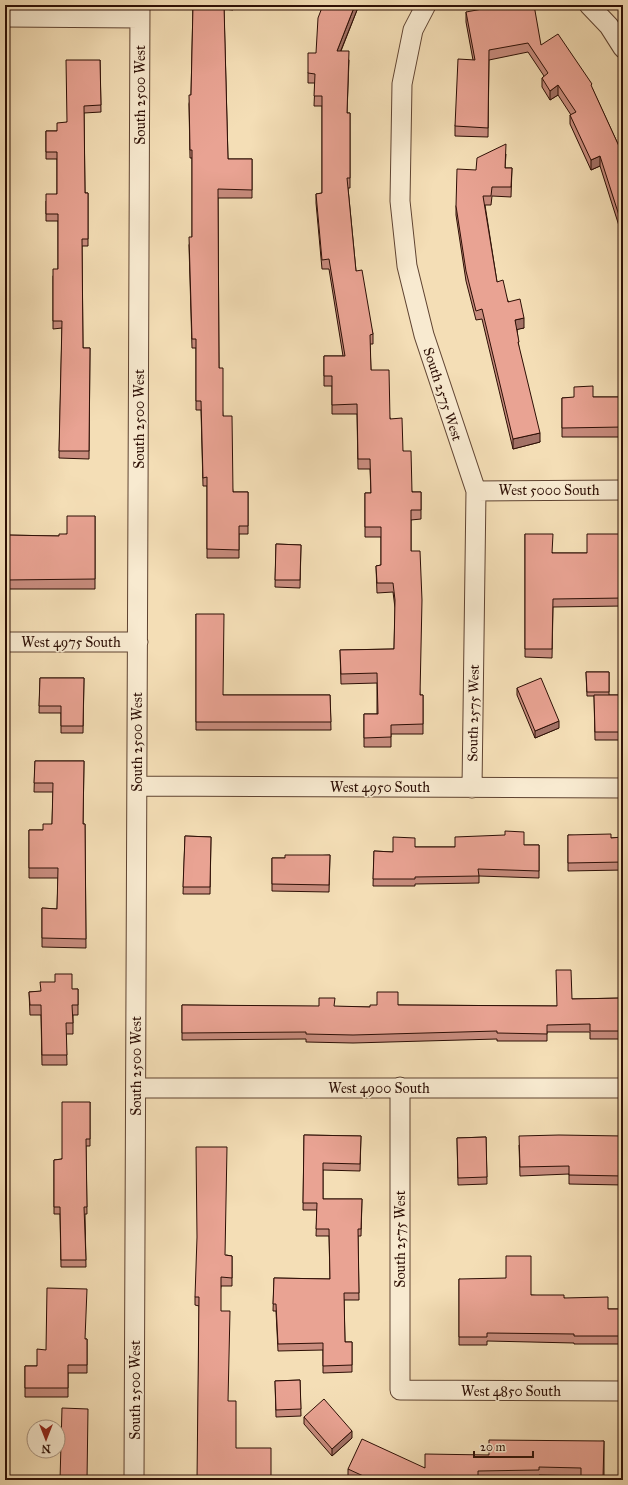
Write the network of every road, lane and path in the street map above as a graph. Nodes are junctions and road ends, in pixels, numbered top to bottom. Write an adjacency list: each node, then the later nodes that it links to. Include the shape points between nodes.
1 (426, 5): 6 (street, South 2575 West, via 413,30 402,84 401,208 407,266 424,335)
2 (589, 5): 5 (street, via 609,26)
3 (140, 11): 4 (street); 9 (street, South 2500 West)
4 (5, 17)
5 (623, 48)
6 (476, 490): 7 (street, West 5000 South); 11 (street, South 2575 West)
7 (623, 490)
8 (5, 642): 9 (street, West 4975 South)
9 (138, 642): 10 (street, South 2500 West)
10 (137, 786): 11 (street, West 4950 South); 14 (street, South 2500 West)
11 (472, 788): 12 (street, West 4950 South)
12 (623, 788)
13 (400, 1087): 14 (street, West 4900 South); 15 (street, West 4900 South); 16 (street, South 2575 West)
14 (136, 1088): 18 (street, South 2500 West)
15 (623, 1088)
16 (400, 1390): 17 (street, West 4850 South)
17 (623, 1391)
18 (134, 1480)

